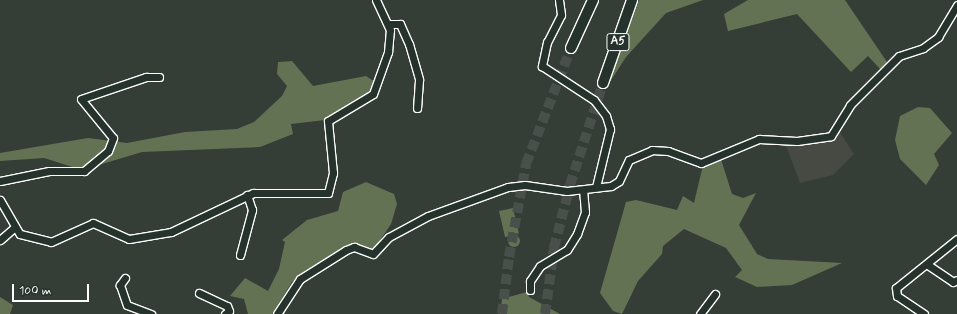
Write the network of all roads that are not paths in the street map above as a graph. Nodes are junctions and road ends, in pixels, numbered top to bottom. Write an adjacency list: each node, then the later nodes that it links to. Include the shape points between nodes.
1 (376, 0): 7 (street)
2 (559, 0): 13 (street, via 561,15 547,42 542,66 594,100 606,116 610,129)
3 (593, 0): 8 (highway)
4 (632, 0): 10 (highway, Α5)
5 (957, 5): 6 (street)
6 (954, 20): 13 (street, via 923,48 898,56 850,105 831,136 797,141 760,139 701,163 666,150 652,150 630,160 614,185)
7 (388, 24): 11 (street, via 400,24 409,44 419,80); 15 (street, via 389,47 373,94 328,121 333,170 330,192)
8 (571, 48)
9 (159, 76): 12 (street, via 82,98 82,104 113,138 106,154 84,171 50,171)
10 (604, 84)
11 (416, 108)
12 (0, 181)
13 (596, 187): 14 (street)
14 (583, 190): 24 (street, via 585,212 577,234 565,251 540,266 530,280); 29 (street, via 563,191 514,186 428,216 389,236 373,254 350,248 304,276)
15 (247, 195): 17 (street, via 175,231 131,239 94,223 64,239 45,242 26,238); 20 (street, via 252,210)
16 (0, 200): 17 (street)
17 (15, 227): 19 (street)
18 (957, 239): 21 (street)
19 (0, 240)
20 (240, 255)
21 (928, 264): 23 (street, via 953,282); 31 (street, via 894,291)
22 (125, 278): 27 (street, via 120,285 126,303)
23 (957, 280)
24 (530, 290)
25 (199, 293): 28 (street, via 227,306 229,310)
26 (715, 294): 30 (street)
27 (151, 314)
28 (225, 314)
29 (277, 314)
30 (700, 314)
31 (924, 314)

